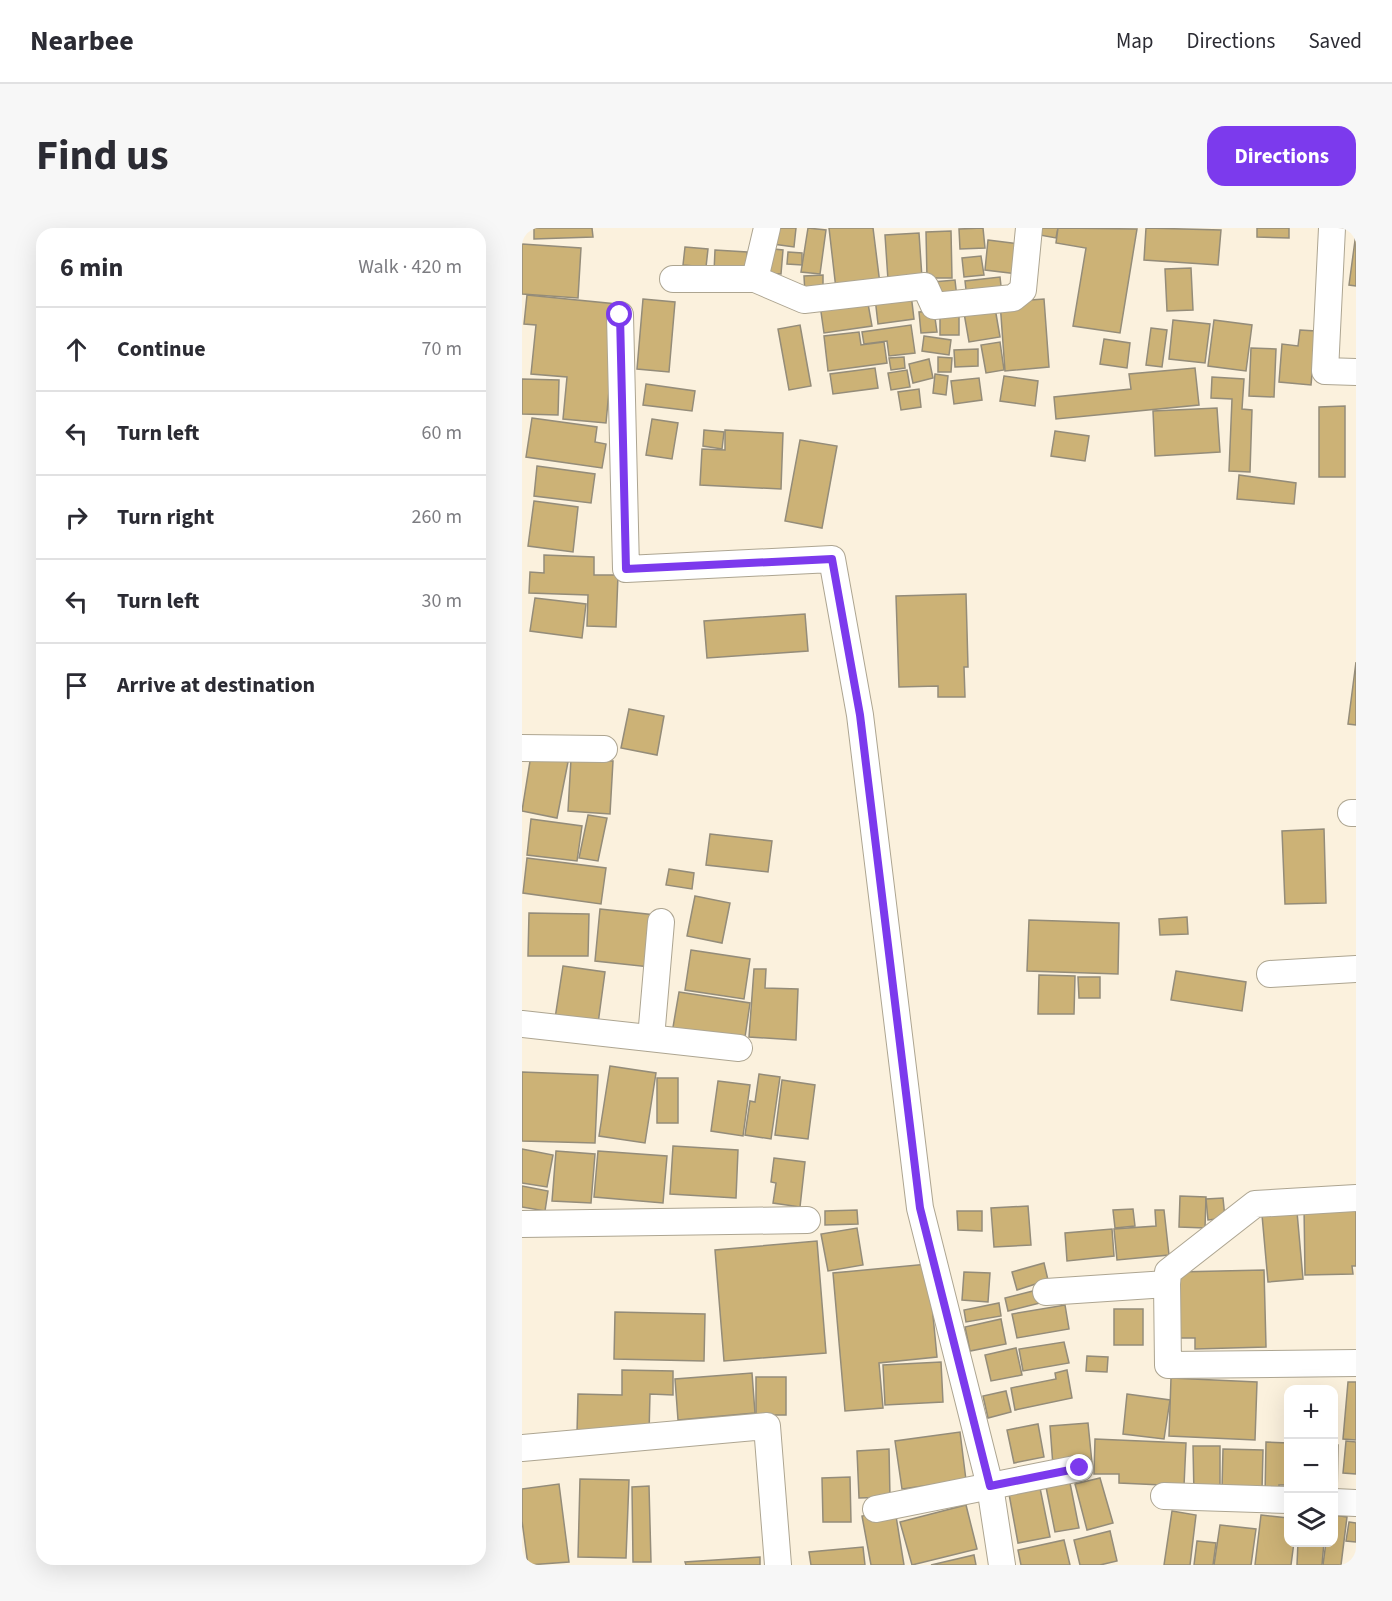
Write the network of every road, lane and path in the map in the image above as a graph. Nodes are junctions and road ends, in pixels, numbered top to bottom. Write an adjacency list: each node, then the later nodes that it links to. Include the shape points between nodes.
1 (767, 228): 5 (street)
2 (1029, 228): 5 (street, via 1023,290 1013,298 934,306 925,286 804,300)
3 (1332, 228): 7 (street, via 1325,371)
4 (673, 279): 5 (street)
5 (755, 279)
6 (620, 315): 24 (street, via 626,569 832,559 860,715 920,1208)
7 (1356, 372)
8 (522, 748): 9 (street)
9 (603, 749)
10 (661, 922): 14 (street)
11 (1356, 969): 12 (street)
12 (1270, 974)
13 (522, 1024): 14 (street)
14 (651, 1038): 15 (street)
15 (739, 1047)
16 (1356, 1198): 19 (street, via 1255,1204 1168,1272)
17 (807, 1220): 18 (street)
18 (522, 1224)
19 (1167, 1284): 20 (street); 21 (street, via 1168,1365)
20 (1046, 1293)
21 (1356, 1363)
22 (522, 1448): 30 (street, via 767,1426)
23 (1080, 1468): 24 (street)
24 (990, 1486): 29 (street); 31 (street)
25 (1164, 1496): 26 (street)
26 (1284, 1500)
27 (1338, 1502): 28 (street)
28 (1356, 1503)
29 (876, 1509)
30 (778, 1565)
31 (1002, 1565)

